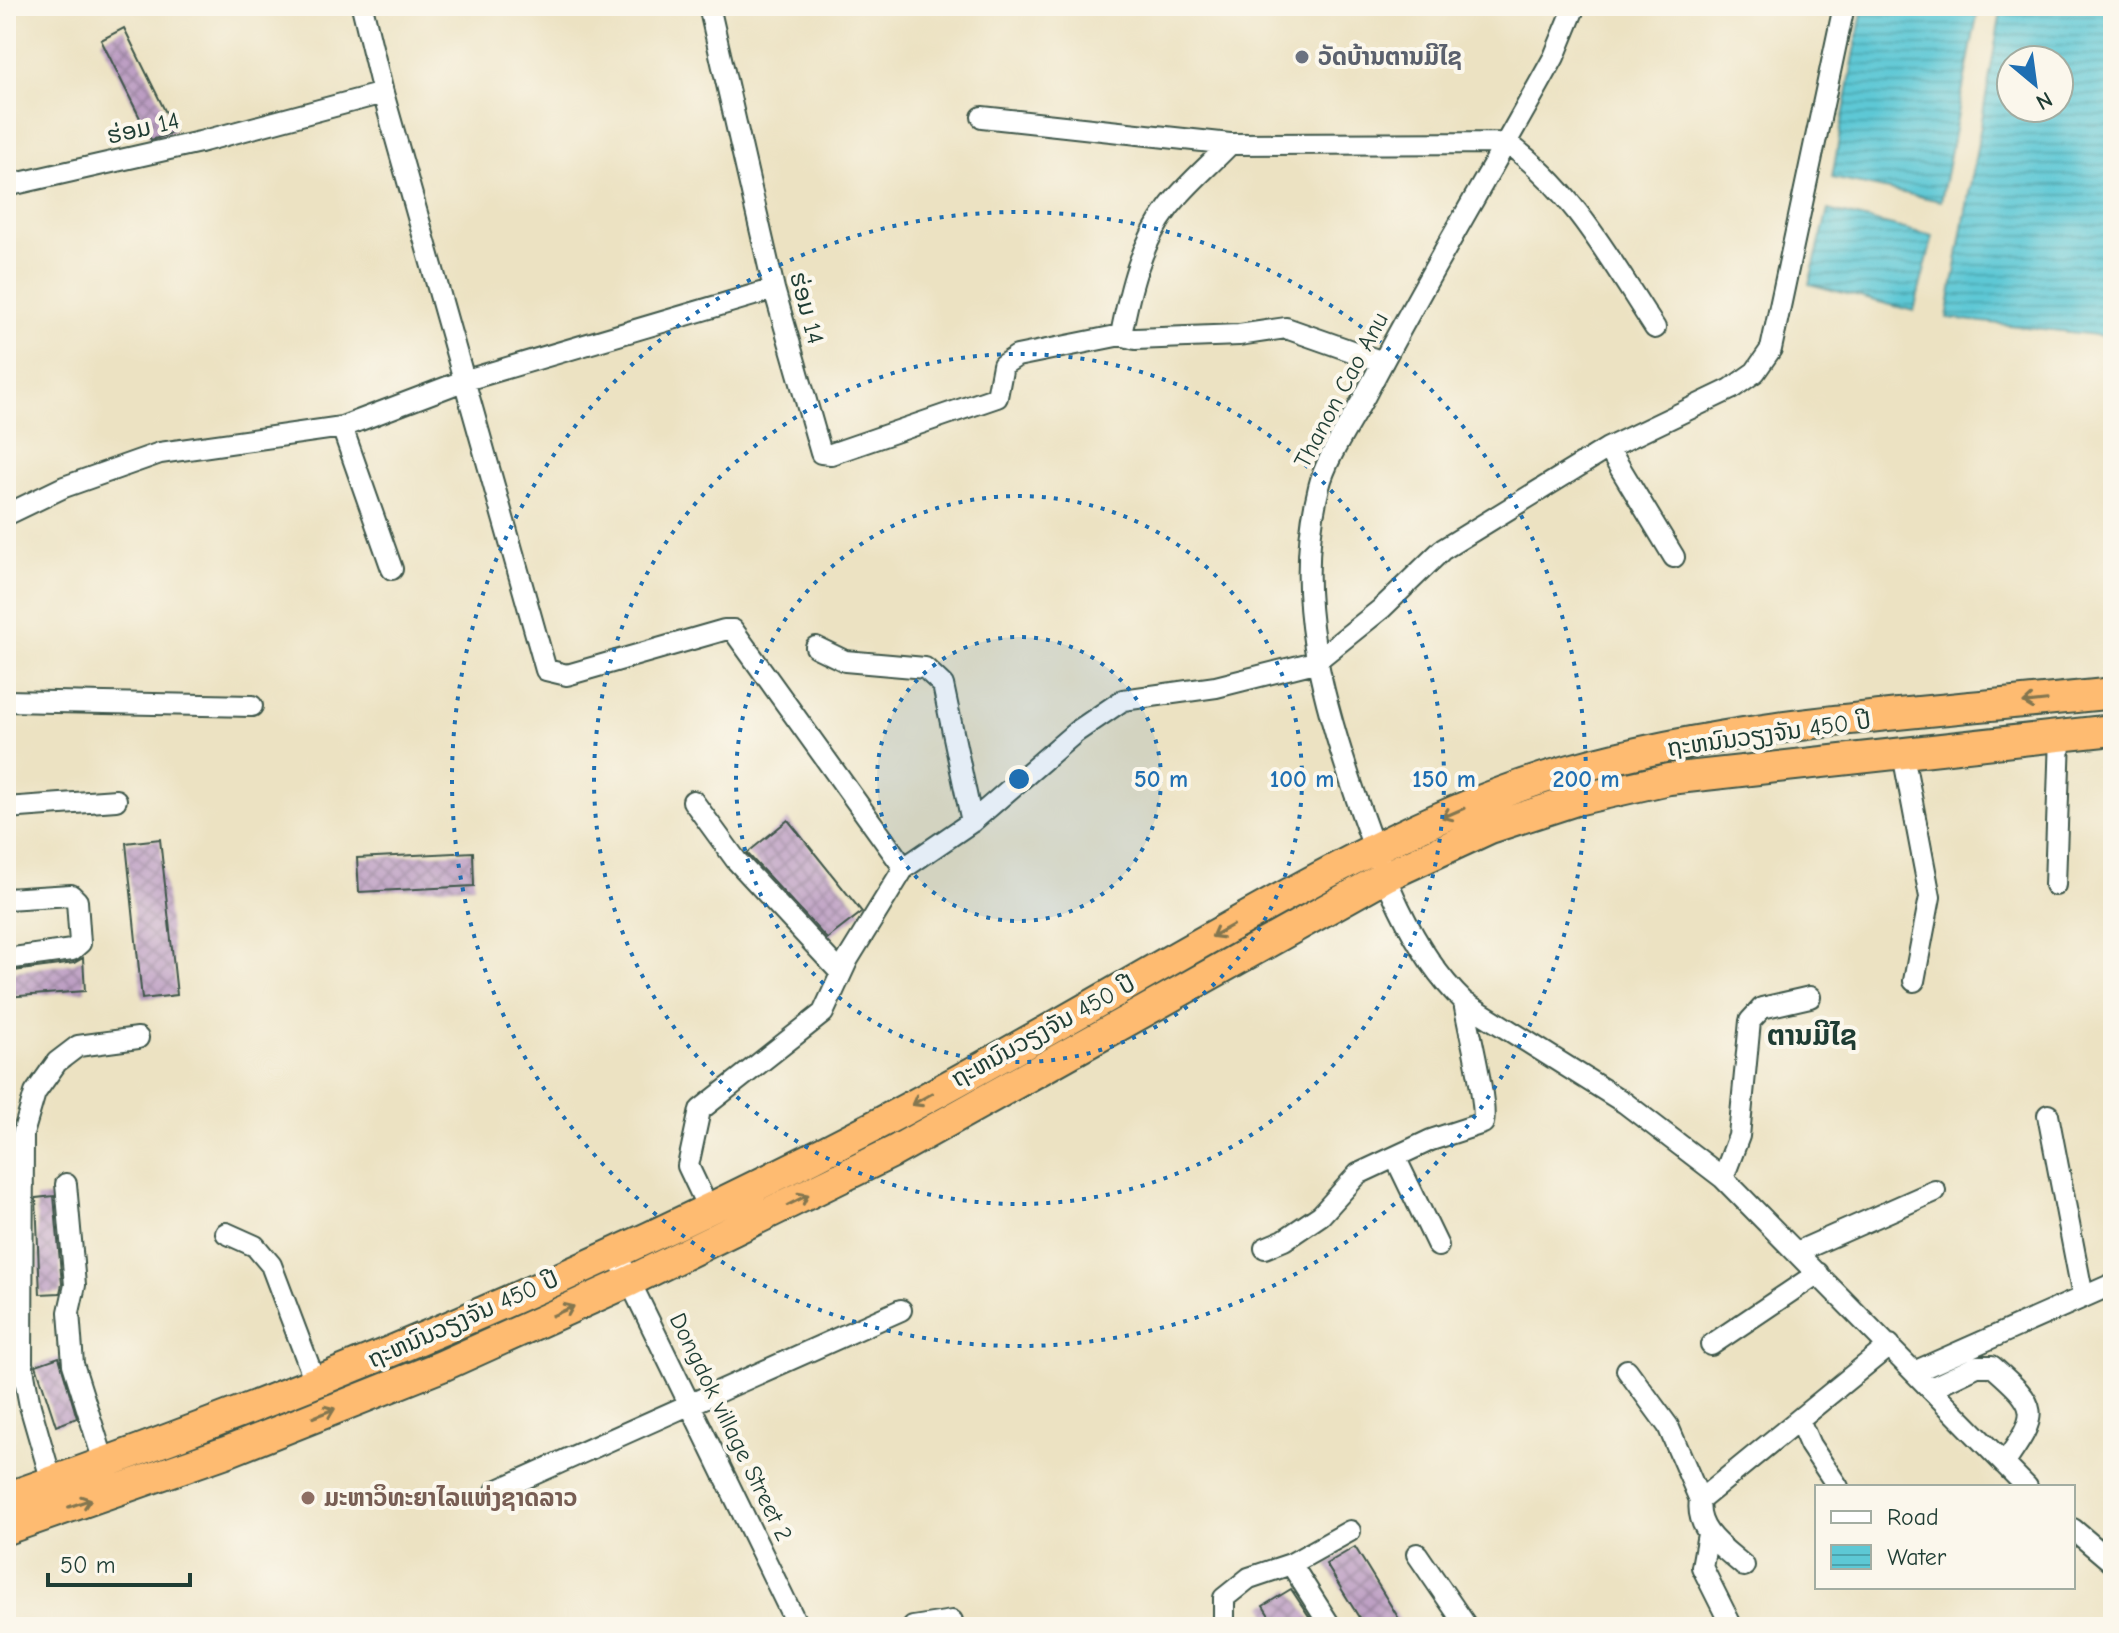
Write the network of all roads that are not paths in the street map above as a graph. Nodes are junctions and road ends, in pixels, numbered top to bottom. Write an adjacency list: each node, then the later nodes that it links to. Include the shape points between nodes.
1 (362, 6): 5 (street)
2 (709, 6): 10 (street, ຮ່ອມ 14)
3 (1575, 6): 7 (street, Thanon Cao Anu)
4 (1844, 6): 16 (street, via 1771,349 1755,372 1731,389)
5 (383, 93): 9 (street, ຮ່ອມ 14); 14 (street)
6 (982, 117): 8 (street)
7 (1507, 143): 8 (street); 11 (street, via 1567,197); 13 (street, Thanon Cao Anu)
8 (1230, 144): 12 (street, via 1169,207 1146,245)
9 (6, 186)
10 (774, 289): 12 (street, ຮ່ອມ 14, via 821,453 997,397 1003,365 1017,356); 14 (street)
11 (1655, 328)
12 (1121, 335): 13 (street, via 1150,339 1286,328)
13 (1383, 362): 21 (street, Thanon Cao Anu, via 1319,485 1308,573)
14 (463, 381): 15 (street); 33 (street, via 546,670 567,675 733,630)
15 (342, 427): 17 (street, via 160,453 64,487); 19 (street)
16 (1608, 448): 18 (street); 21 (street, via 1442,550)
17 (6, 515)
18 (1674, 557)
19 (392, 569)
20 (816, 647): 31 (street, via 845,661 925,668 943,685)
21 (1315, 662): 31 (street, via 1216,687 1123,700 1076,732); 32 (street, Thanon Cao Anu)
22 (2113, 693): 32 (highway, ຖະຫນົນວຽງຈັນ 450 ປີ, one-way to 32, via 1734,734 1662,748 1568,771 1477,802)
23 (6, 701): 24 (street)
24 (252, 706)
25 (2113, 730): 26 (highway, ຖະຫນົນວຽງຈັນ 450 ປີ)
26 (2060, 736): 27 (highway, ຖະຫນົນວຽງຈັນ 450 ປີ); 35 (street)
27 (1903, 754): 34 (highway, ຖະຫນົນວຽງຈັນ 450 ປີ, via 1669,779 1576,800 1490,828); 39 (street, via 1930,897)
28 (116, 800): 30 (street)
29 (693, 801): 38 (street, via 736,860)
30 (6, 808)
31 (972, 822): 33 (street)
32 (1373, 847): 34 (street, Thanon Cao Anu); 48 (highway, ຖະຫນົນວຽງຈັນ 450 ປີ, one-way to 48, via 880,1123)
33 (904, 868): 38 (street)
34 (1386, 876): 41 (street, Thanon Cao Anu, via 1429,962); 55 (highway, ຖະຫນົນວຽງຈັນ 450 ປີ, one-way to 34, via 893,1152)
35 (2055, 885)
36 (6, 899): 37 (street, via 71,895 77,901 80,943 72,950)
37 (6, 959)
38 (841, 973): 48 (street, via 823,1013 700,1110 688,1166)
39 (1914, 981)
40 (1810, 997): 45 (street, via 1762,1008 1750,1021 1739,1136)
41 (1464, 1002): 44 (street, via 1487,1109 1483,1123 1431,1140); 45 (street, Thanon Cao Anu, via 1625,1103)
42 (138, 1038): 69 (street, via 78,1046 57,1062 35,1093 23,1134 22,1363)
43 (2048, 1115): 57 (street)
44 (1396, 1159): 50 (street); 51 (street, via 1358,1174 1321,1215)
45 (1723, 1178): 53 (street, Thanon Cao Anu)
46 (66, 1184): 67 (street, via 75,1285 69,1312 73,1364)
47 (1935, 1191): 53 (street)
48 (708, 1208): 52 (highway, ຖະຫນົນວຽງຈັນ 450 ປີ)
49 (226, 1233): 63 (street, via 255,1246 271,1265)
50 (1438, 1246)
51 (1265, 1248)
52 (615, 1251): 55 (street, Dongdok village Street 2); 63 (highway, ຖະຫນົນວຽງຈັນ 450 ປີ)
53 (1797, 1252): 54 (street, Thanon Cao Anu)
54 (1818, 1273): 59 (street); 60 (street, Thanon Cao Anu)
55 (630, 1281): 65 (street, Dongdok village Street 2); 75 (highway, ຖະຫນົນວຽງຈັນ 450 ປີ, one-way to 55, via 258,1440 442,1366)
56 (2113, 1284): 57 (street)
57 (2083, 1297): 62 (street)
58 (901, 1310): 65 (street)
59 (1711, 1345)
60 (1890, 1345): 62 (street, Thanon Cao Anu); 66 (street)
61 (1627, 1370): 74 (street, via 1668,1426)
62 (1914, 1372): 64 (street, Thanon Cao Anu)
63 (316, 1384): 67 (highway, ຖະຫນົນວຽງຈັນ 450 ປີ)
64 (1931, 1388): 68 (street, Thanon Cao Anu); 68 (street, via 1977,1366 1992,1366 2022,1393 2031,1413 2029,1427)
65 (693, 1406): 72 (street); 84 (street, Dongdok village Street 2)
66 (1800, 1422): 70 (street); 74 (street)
67 (104, 1462): 69 (highway, ຖະຫນົນວຽງຈັນ 450 ປີ)
68 (2004, 1464): 71 (street, Thanon Cao Anu)
69 (52, 1482): 73 (highway, ຖະຫນົນວຽງຈັນ 450 ປີ)
70 (1837, 1485)
71 (2025, 1485)
72 (496, 1491)
73 (6, 1498)
74 (1700, 1500): 78 (street, via 1700,1520)
75 (6, 1529)
76 (1350, 1531): 81 (street)
77 (2075, 1531): 80 (street)
78 (1708, 1534): 82 (street); 89 (street, via 1702,1567)
79 (1417, 1554): 88 (street)
80 (2113, 1563)
81 (1291, 1564): 86 (street, via 1249,1578 1224,1598); 87 (street)
82 (1744, 1566)
83 (952, 1621): 85 (street)
84 (798, 1627)
85 (913, 1627)
86 (1224, 1627)
87 (1331, 1627)
88 (1467, 1627)
89 (1732, 1627)

